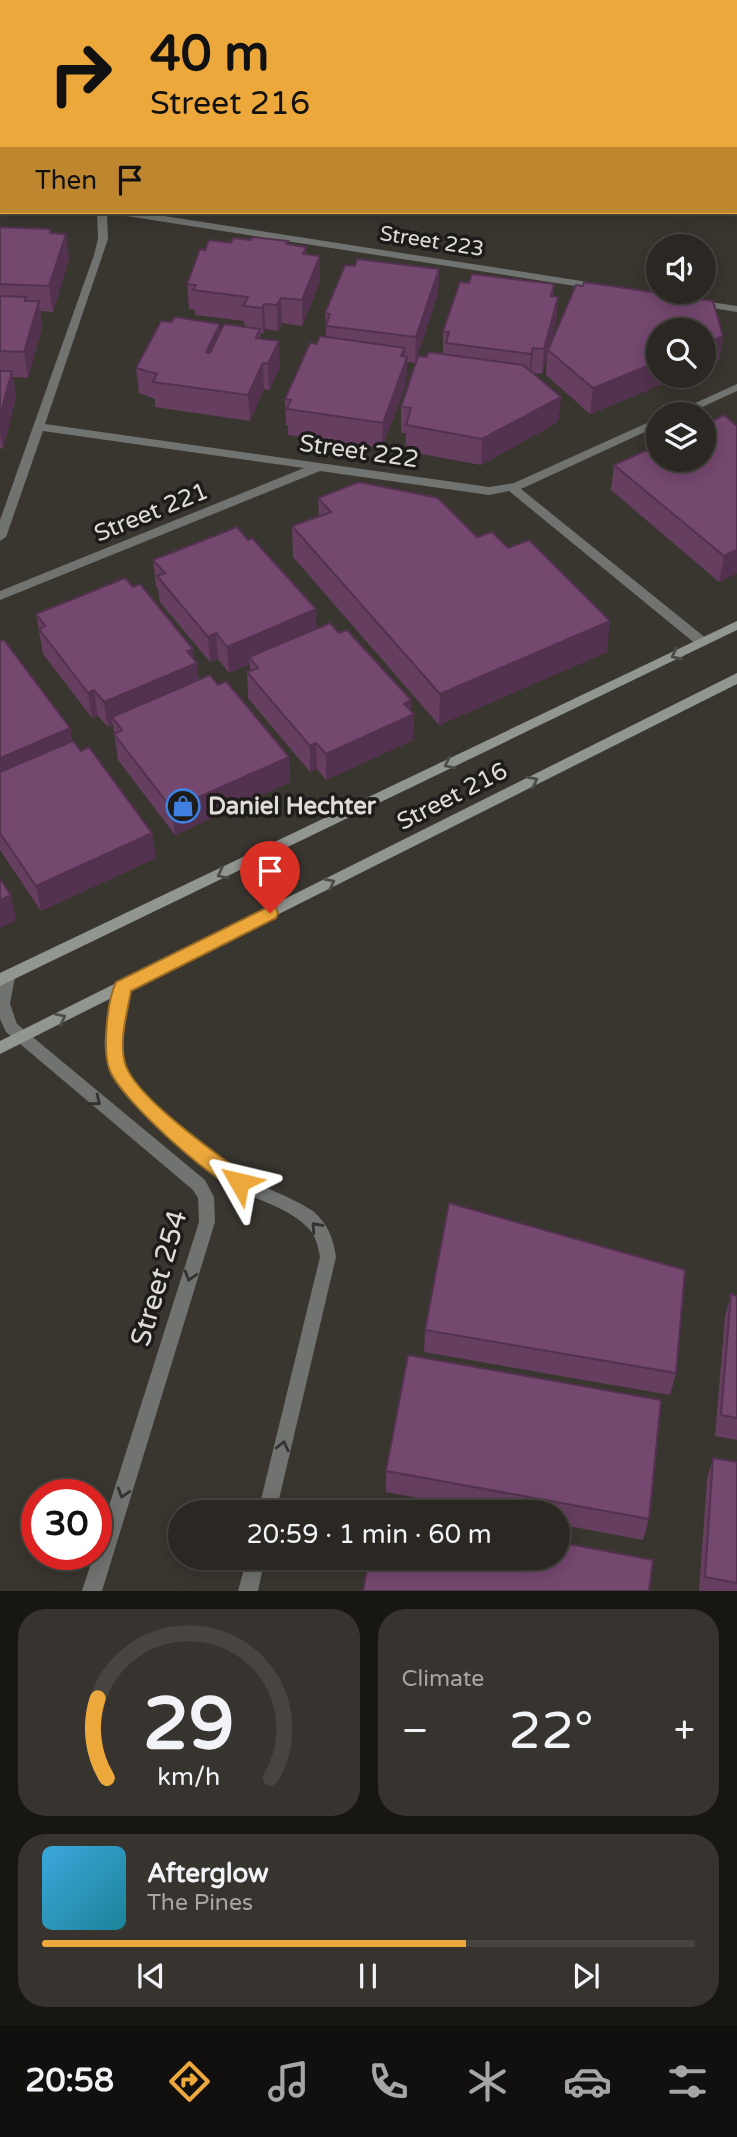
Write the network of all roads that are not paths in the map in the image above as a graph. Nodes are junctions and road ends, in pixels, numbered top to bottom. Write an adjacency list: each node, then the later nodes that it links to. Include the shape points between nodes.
1 (102, 214): 8 (street, via 99,255)
2 (133, 214): 3 (street, Street 223)
3 (614, 289)
4 (706, 304): 5 (street)
5 (737, 309)
6 (737, 387): 7 (street)
7 (704, 402)
8 (41, 427): 10 (street, Street 222); 12 (street)
9 (646, 427): 11 (street, Street 222)
10 (319, 467): 11 (street, Street 222, via 477,490); 13 (street, Street 221)
11 (512, 488): 15 (street)
12 (0, 537)
13 (0, 596)
14 (737, 625): 15 (main road, Street 216)
15 (702, 642): 17 (main road, Street 216, one-way to 17)
16 (737, 678): 18 (main road, Street 216, one-way to 16)
17 (3, 979): 19 (street, Street 254, via 4,1017)
18 (122, 987): 19 (main road, Street 216, one-way to 18); 21 (street, one-way to 18, via 328,1257 324,1235 313,1221 230,1175 142,1100 118,1069 113,1053)
19 (21, 1039): 20 (main road, Street 216); 23 (street, Street 254, one-way to 23, via 199,1185 208,1209)
20 (0, 1048)
21 (270, 1500)
22 (253, 1570): 24 (street)
23 (92, 1591)
24 (248, 1591)

